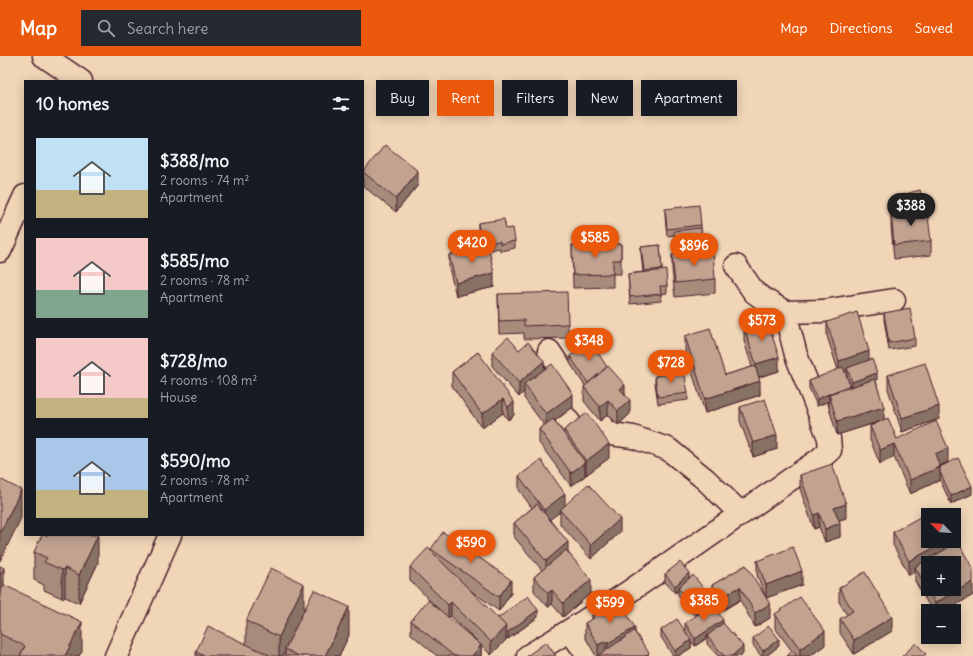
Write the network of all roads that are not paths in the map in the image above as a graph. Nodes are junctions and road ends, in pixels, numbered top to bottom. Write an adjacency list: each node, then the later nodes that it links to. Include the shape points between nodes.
1 (44, 56): 2 (street)
2 (78, 80)
3 (24, 198): 4 (street)
4 (0, 251)
5 (736, 266): 7 (street, via 754,292)
6 (894, 300): 7 (street, via 823,311)
7 (785, 312): 9 (street, via 796,355 829,438 830,450)
8 (549, 351): 9 (street, via 604,429 611,434 633,437 668,449 705,478)
9 (740, 514): 11 (street)
10 (170, 536): 12 (street)
11 (570, 631): 13 (street); 14 (street)
12 (116, 656)
13 (528, 656)
14 (586, 656)

